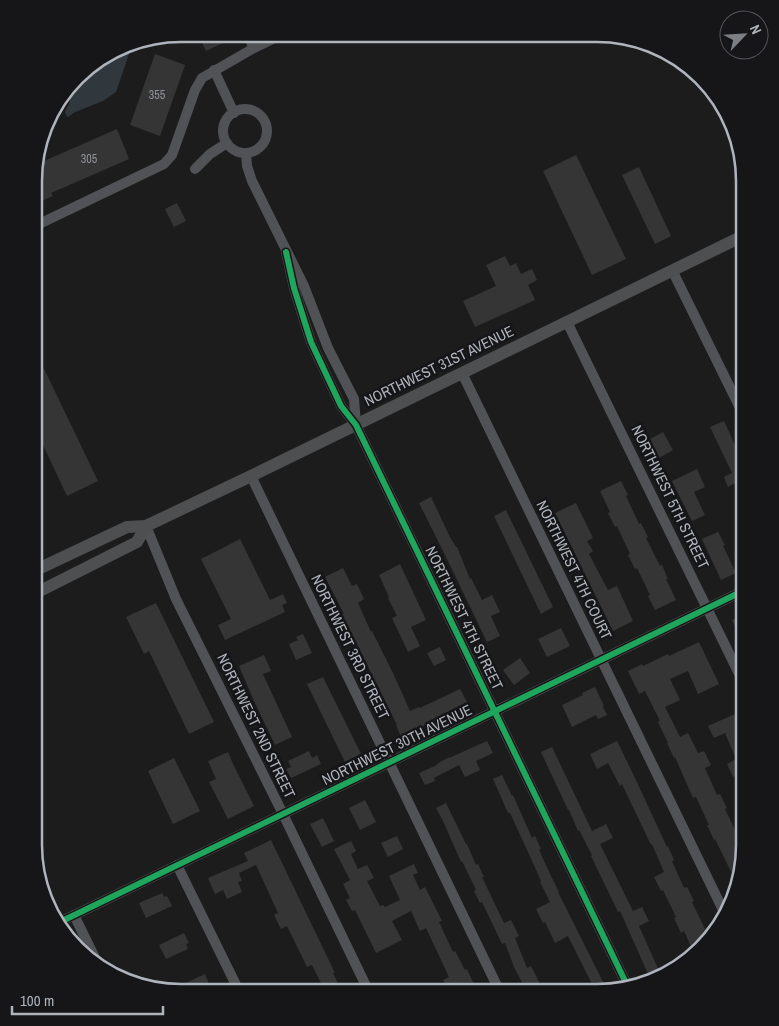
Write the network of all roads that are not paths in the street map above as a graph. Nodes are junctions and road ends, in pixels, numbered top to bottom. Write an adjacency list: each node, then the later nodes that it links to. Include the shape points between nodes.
1 (251, 42): 3 (street)
2 (266, 42): 3 (street)
3 (254, 48): 4 (street)
4 (214, 70): 5 (street); 9 (street, via 202,78 195,90 172,155 164,164)
5 (234, 113): 6 (street, via 225,123); 7 (street, via 253,111 267,127 267,135 260,148)
6 (227, 143): 7 (street, via 232,149); 8 (street)
7 (246, 153): 15 (street, via 249,174 354,399)
8 (195, 169)
9 (42, 223)
10 (736, 239): 11 (main road, NORTHWEST 31ST AVENUE)
11 (672, 270): 12 (main road, NORTHWEST 31ST AVENUE); 14 (street)
12 (567, 322): 13 (main road, NORTHWEST 31ST AVENUE); 21 (street, NORTHWEST 5TH STREET)
13 (462, 373): 15 (main road, NORTHWEST 31ST AVENUE); 22 (street, NORTHWEST 4TH COURT)
14 (736, 400)
15 (356, 425): 16 (main road, NORTHWEST 31ST AVENUE); 24 (street, NORTHWEST 4TH STREET)
16 (251, 476): 17 (main road, NORTHWEST 31ST AVENUE); 25 (street, NORTHWEST 3RD STREET)
17 (146, 526): 18 (main road, NORTHWEST 31ST AVENUE, via 126,527); 19 (main road, NORTHWEST 31ST AVENUE, via 137,542); 26 (street, NORTHWEST 2ND STREET, via 176,599)
18 (42, 567)
19 (42, 590)
20 (736, 594): 21 (street, NORTHWEST 30TH AVENUE)
21 (707, 608): 22 (street, NORTHWEST 30TH AVENUE); 23 (street, NORTHWEST 5TH STREET)
22 (602, 660): 24 (street, NORTHWEST 30TH AVENUE); 28 (street, NORTHWEST 4TH COURT)
23 (736, 668)
24 (495, 712): 25 (street, NORTHWEST 30TH AVENUE); 32 (street, NORTHWEST 4TH STREET)
25 (389, 762): 26 (street, NORTHWEST 30TH AVENUE); 35 (street, NORTHWEST 3RD STREET)
26 (283, 814): 27 (street, NORTHWEST 30TH AVENUE); 34 (street, NORTHWEST 2ND STREET)
27 (177, 864): 29 (street, NORTHWEST 30TH AVENUE); 33 (street)
28 (721, 908)
29 (74, 916): 30 (street, NORTHWEST 30TH AVENUE); 31 (street)
30 (65, 920)
31 (91, 950)
32 (626, 981)
33 (236, 984)
34 (365, 984)
35 (496, 984)

